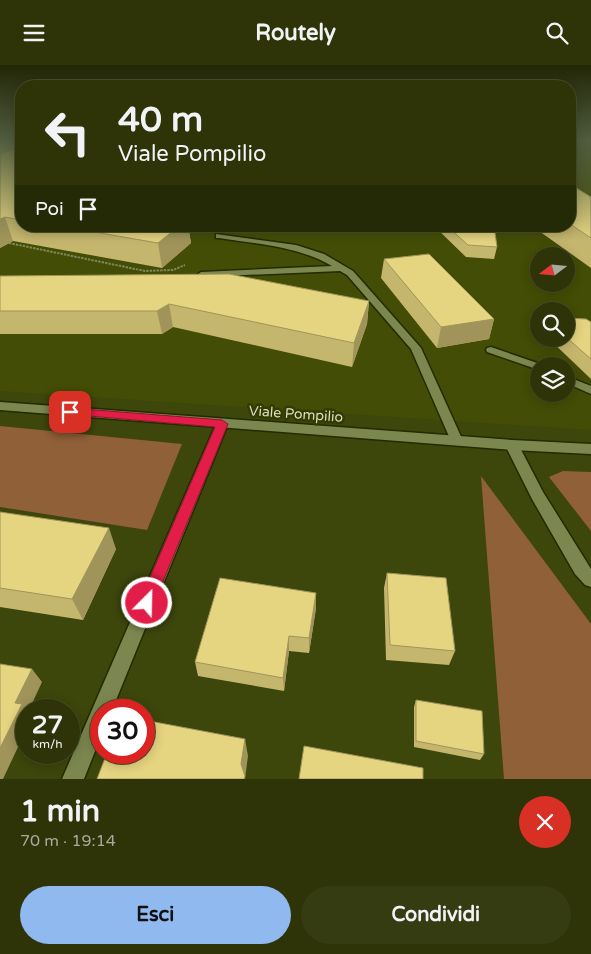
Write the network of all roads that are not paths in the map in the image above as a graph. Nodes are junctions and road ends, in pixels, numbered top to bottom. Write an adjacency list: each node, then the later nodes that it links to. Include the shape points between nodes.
1 (219, 237): 2 (street, via 293,247 321,256)
2 (341, 268): 3 (street); 10 (street, via 350,273 416,348)
3 (192, 275)
4 (491, 350): 5 (street)
5 (530, 364)
6 (575, 383): 7 (street)
7 (591, 390)
8 (0, 406): 9 (street, Viale Pompilio)
9 (222, 424): 10 (street, Viale Pompilio); 14 (street)
10 (457, 441): 11 (street, Viale Pompilio)
11 (512, 445): 12 (street, Viale Pompilio); 13 (street, via 537,495 581,569)
12 (591, 449)
13 (591, 580)
14 (107, 699)
15 (90, 739): 16 (street)
16 (73, 779)

